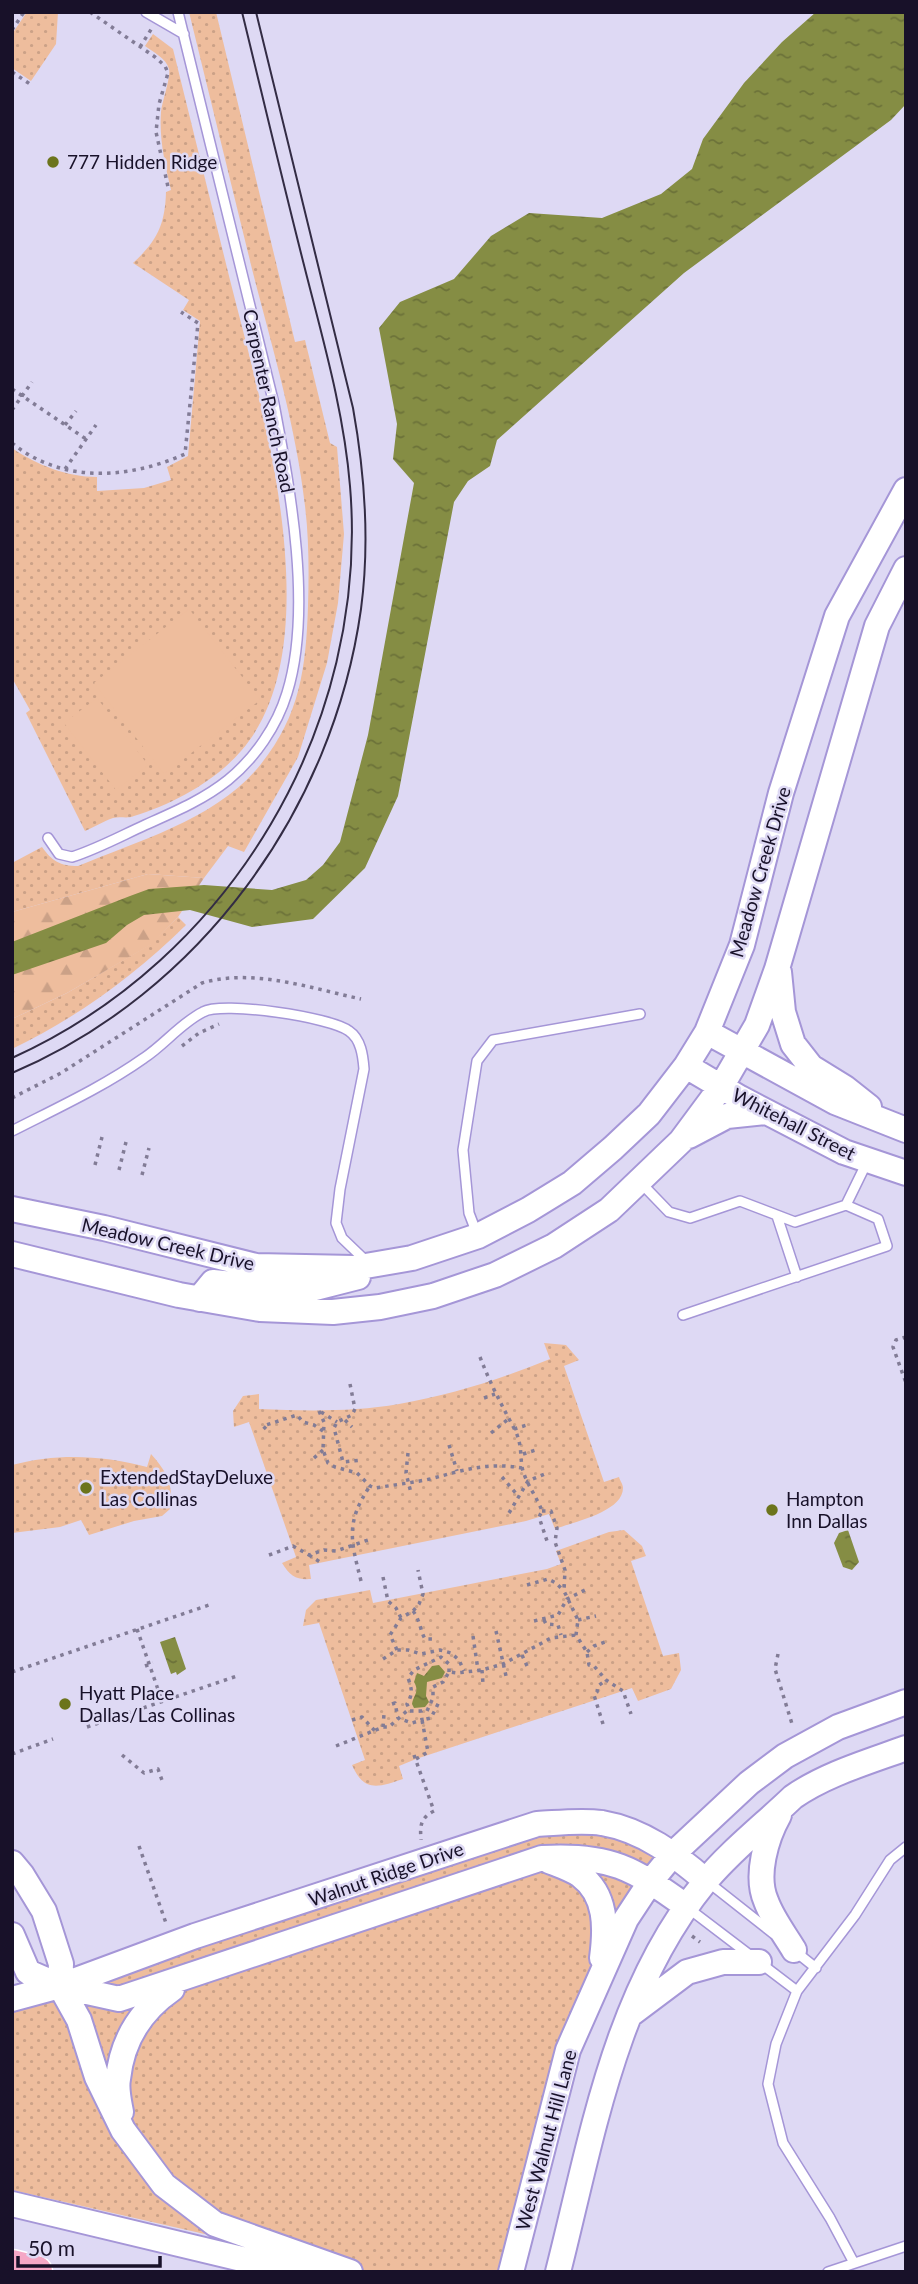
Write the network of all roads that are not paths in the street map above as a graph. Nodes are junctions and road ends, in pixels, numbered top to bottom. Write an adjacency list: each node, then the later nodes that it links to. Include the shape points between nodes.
1 (146, 12): 3 (lane)
2 (178, 12): 3 (lane, Carpenter Ranch Road)
3 (184, 34): 6 (lane, Carpenter Ranch Road, via 284,454 298,593 293,669 265,738 239,769 208,794 72,857 59,853)
4 (906, 490): 9 (street, Meadow Creek Drive, via 837,616 782,793 742,945)
5 (906, 569): 7 (street, via 877,626)
6 (48, 838)
7 (779, 960): 10 (street); 14 (street, via 782,1002 793,1044 811,1067)
8 (640, 1014): 23 (lane, via 493,1040 477,1061 463,1150 469,1213)
9 (707, 1032): 10 (street, Whitehall Street); 11 (street, Meadow Creek Drive)
10 (743, 1052): 12 (street); 14 (street, Whitehall Street, via 835,1102)
11 (686, 1066): 12 (street, Whitehall Street); 23 (street, Meadow Creek Drive, via 649,1114 572,1183)
12 (721, 1087): 13 (street, Whitehall Street); 16 (street)
13 (767, 1112): 16 (street, via 727,1116); 17 (street, Whitehall Street)
14 (899, 1127)
15 (12, 1131): 26 (lane, via 144,1058 203,1012 228,1007 324,1020 350,1031 362,1050 364,1069 336,1223 352,1250)
16 (681, 1141): 19 (street)
17 (867, 1160): 18 (street, Whitehall Street); 20 (lane)
18 (906, 1173)
19 (640, 1182): 22 (lane, via 670,1212 690,1218 740,1200); 28 (street, via 609,1210 554,1246 495,1275 433,1296 333,1312 260,1309)
20 (846, 1205): 22 (lane, via 794,1223); 27 (lane, via 878,1219 887,1245)
21 (12, 1209): 26 (street, Meadow Creek Drive, via 256,1266)
22 (777, 1216): 27 (lane)
23 (478, 1236): 25 (street, Meadow Creek Drive)
24 (12, 1254): 28 (street)
25 (411, 1258): 26 (street, Meadow Creek Drive); 28 (street, via 352,1280 303,1291 213,1282)
26 (371, 1265)
27 (797, 1277): 29 (lane)
28 (199, 1298)
29 (683, 1315)
30 (906, 1702): 34 (street, West Walnut Hill Lane, via 838,1727 785,1756)
31 (906, 1748): 32 (street, via 805,1789)
32 (787, 1803): 38 (street); 41 (street, via 769,1837 762,1875 765,1900)
33 (906, 1847): 43 (lane, via 890,1860)
34 (674, 1853): 37 (street, West Walnut Hill Lane); 38 (street, Walnut Ridge Drive); 46 (street, Walnut Ridge Drive, via 626,1829 602,1823 537,1824)
35 (542, 1858): 37 (street, Walnut Ridge Drive, via 594,1859); 44 (street, Walnut Ridge Drive); 45 (street, via 580,1875 598,1897 606,1929)
36 (12, 1863): 46 (street, via 44,1912 61,1964)
37 (651, 1881): 39 (street, Walnut Ridge Drive); 45 (street, West Walnut Hill Lane, via 626,1919)
38 (706, 1881): 39 (street); 41 (lane)
39 (687, 1907): 42 (lane); 49 (street)
40 (12, 1935): 46 (street, via 28,1972)
41 (794, 1950): 43 (lane)
42 (759, 1962): 47 (lane); 49 (street, via 723,1962 687,1972)
43 (816, 1968): 47 (lane)
44 (191, 1976): 46 (street, Walnut Ridge Drive, via 119,1999); 50 (street, via 151,2003 136,2022 117,2081)
45 (597, 1984): 58 (street, West Walnut Hill Lane, via 568,2050)
46 (60, 1986): 48 (street, Walnut Ridge Drive); 50 (street, via 79,2020 97,2077)
47 (797, 1991): 53 (lane, via 776,2044 768,2084 783,2143)
48 (12, 1999)
49 (628, 2017): 59 (street, via 610,2066)
50 (123, 2130): 57 (street, via 164,2185 215,2224)
51 (12, 2204): 56 (street)
52 (906, 2246): 53 (lane)
53 (854, 2263): 60 (lane)
54 (12, 2266): 55 (highway)
55 (36, 2272)
56 (296, 2272)
57 (350, 2272)
58 (511, 2272)
59 (558, 2272)
60 (828, 2272)

